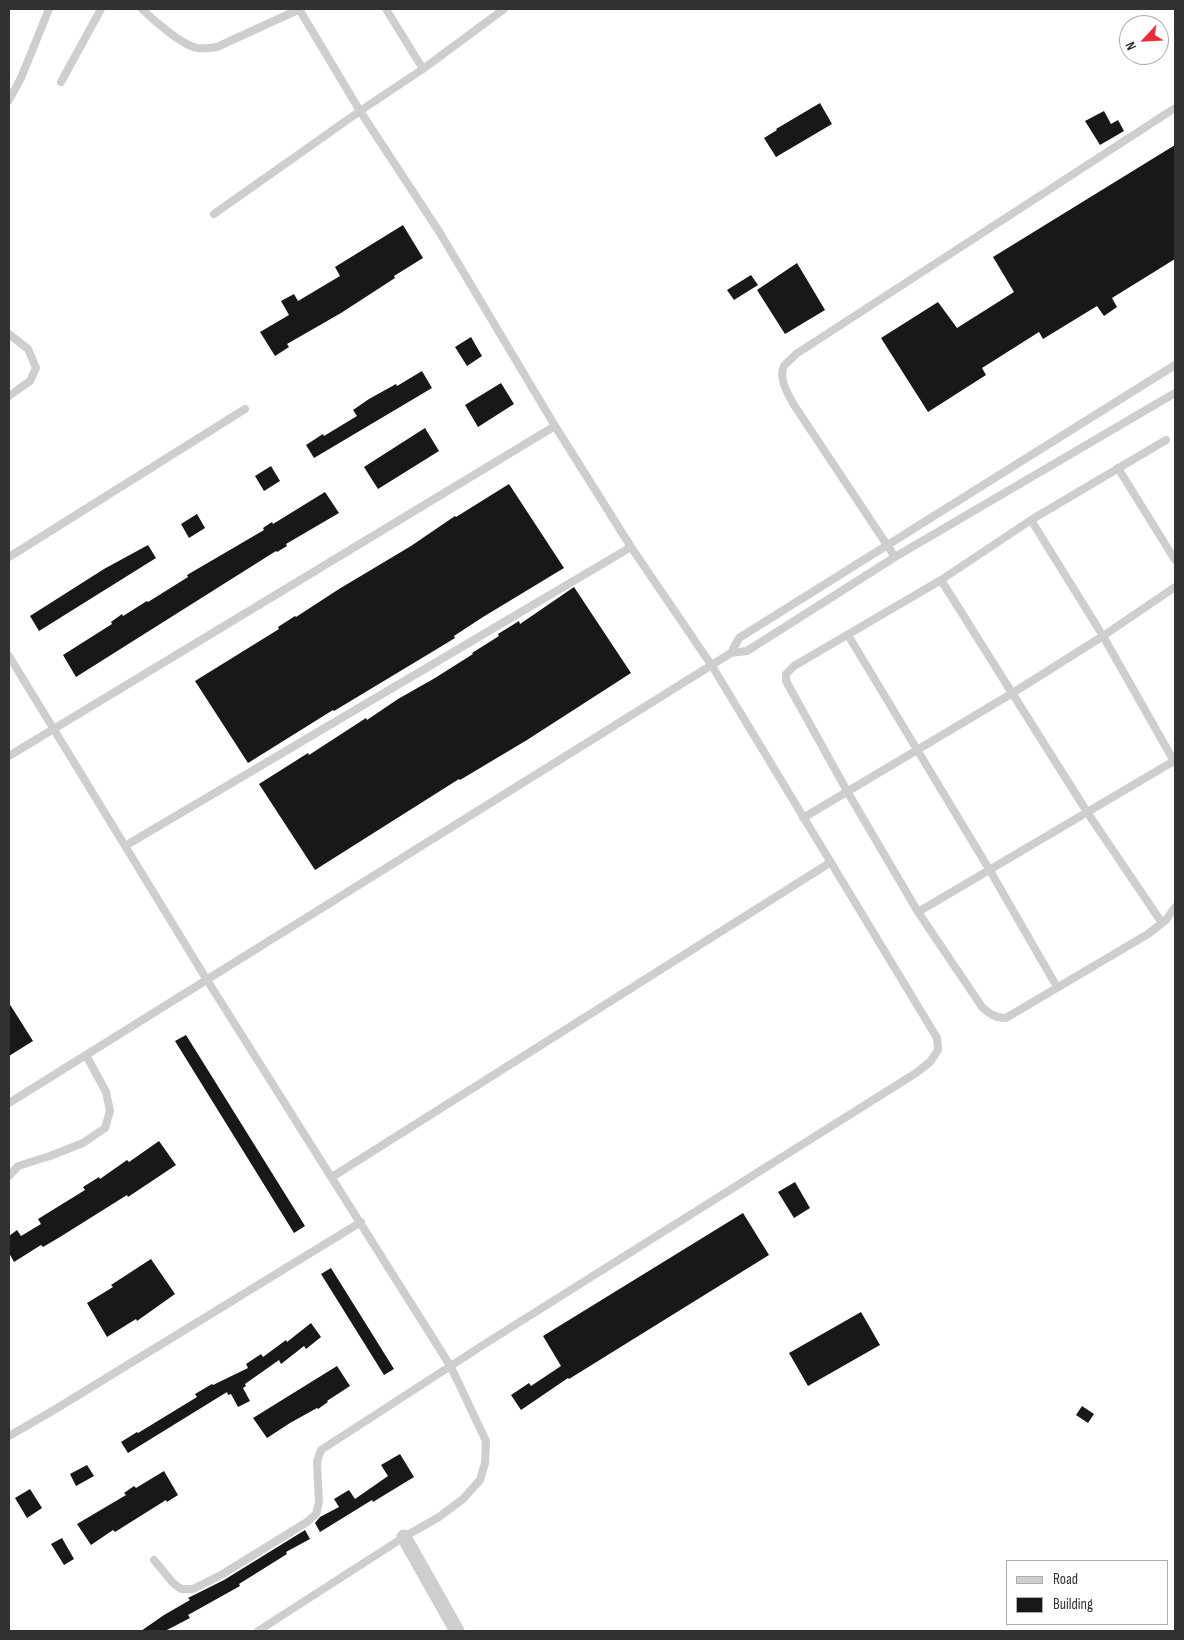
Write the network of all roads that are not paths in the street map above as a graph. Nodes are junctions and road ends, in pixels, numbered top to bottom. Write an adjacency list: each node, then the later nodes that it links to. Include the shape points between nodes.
1 (50, 9): 9 (lane)
2 (100, 9): 8 (lane)
3 (142, 9): 4 (lane, via 173,34 195,48 203,49 217,47)
4 (300, 9): 11 (lane)
5 (386, 9): 7 (lane)
6 (504, 9): 7 (lane)
7 (423, 70): 11 (lane)
8 (61, 82)
9 (9, 100)
10 (1175, 108): 22 (lane, via 796,354 784,366 786,390 794,404)
11 (360, 111): 12 (lane); 18 (lane, via 440,233)
12 (214, 214)
13 (9, 334): 16 (lane, via 28,349 36,368 30,382)
14 (1175, 365): 22 (lane)
15 (1175, 393): 25 (lane)
16 (9, 396)
17 (245, 409): 24 (lane)
18 (555, 426): 23 (lane); 35 (lane)
19 (1166, 440): 20 (lane)
20 (1118, 468): 21 (lane); 26 (lane)
21 (1031, 520): 27 (lane); 30 (lane)
22 (887, 545): 25 (lane); 31 (lane, via 739,638)
23 (631, 547): 33 (lane); 42 (lane)
24 (9, 557)
25 (895, 557): 31 (lane, via 747,651)
26 (1175, 560)
27 (941, 580): 29 (lane); 34 (lane)
28 (1175, 587): 30 (lane)
29 (848, 636): 36 (lane); 39 (lane, via 794,666 786,674 786,681)
30 (1103, 636): 34 (lane); 38 (lane)
31 (731, 654): 33 (lane)
32 (9, 656): 35 (lane)
33 (712, 666): 41 (lane); 48 (lane)
34 (1011, 694): 36 (lane); 40 (lane)
35 (52, 728): 37 (lane); 42 (lane)
36 (916, 750): 39 (lane); 44 (lane)
37 (9, 756)
38 (1175, 762): 40 (lane)
39 (848, 791): 41 (lane); 46 (lane)
40 (1087, 812): 44 (lane); 47 (lane)
41 (803, 818): 43 (lane)
42 (125, 846): 48 (lane)
43 (831, 862): 53 (lane); 55 (lane, via 936,1038 938,1050 930,1062)
44 (990, 869): 46 (lane); 49 (lane)
45 (1175, 907): 47 (lane)
46 (918, 912): 49 (lane, via 989,1014 1006,1018)
47 (1162, 923): 49 (lane)
48 (207, 980): 50 (lane); 53 (lane)
49 (1057, 987)
50 (86, 1055): 51 (lane); 52 (lane, via 106,1092 110,1111 105,1128 83,1143 18,1166)
51 (9, 1103)
52 (9, 1176)
53 (332, 1178): 54 (lane)
54 (361, 1222): 55 (lane); 56 (lane)
55 (451, 1366): 57 (lane, via 486,1441 485,1463 480,1480 463,1499); 58 (lane, via 321,1450 317,1461 319,1502 316,1514 307,1522 193,1589 181,1589)
56 (9, 1436)
57 (404, 1537): 59 (lane); 60 (street)
58 (154, 1560)
59 (258, 1631)
60 (457, 1631)

